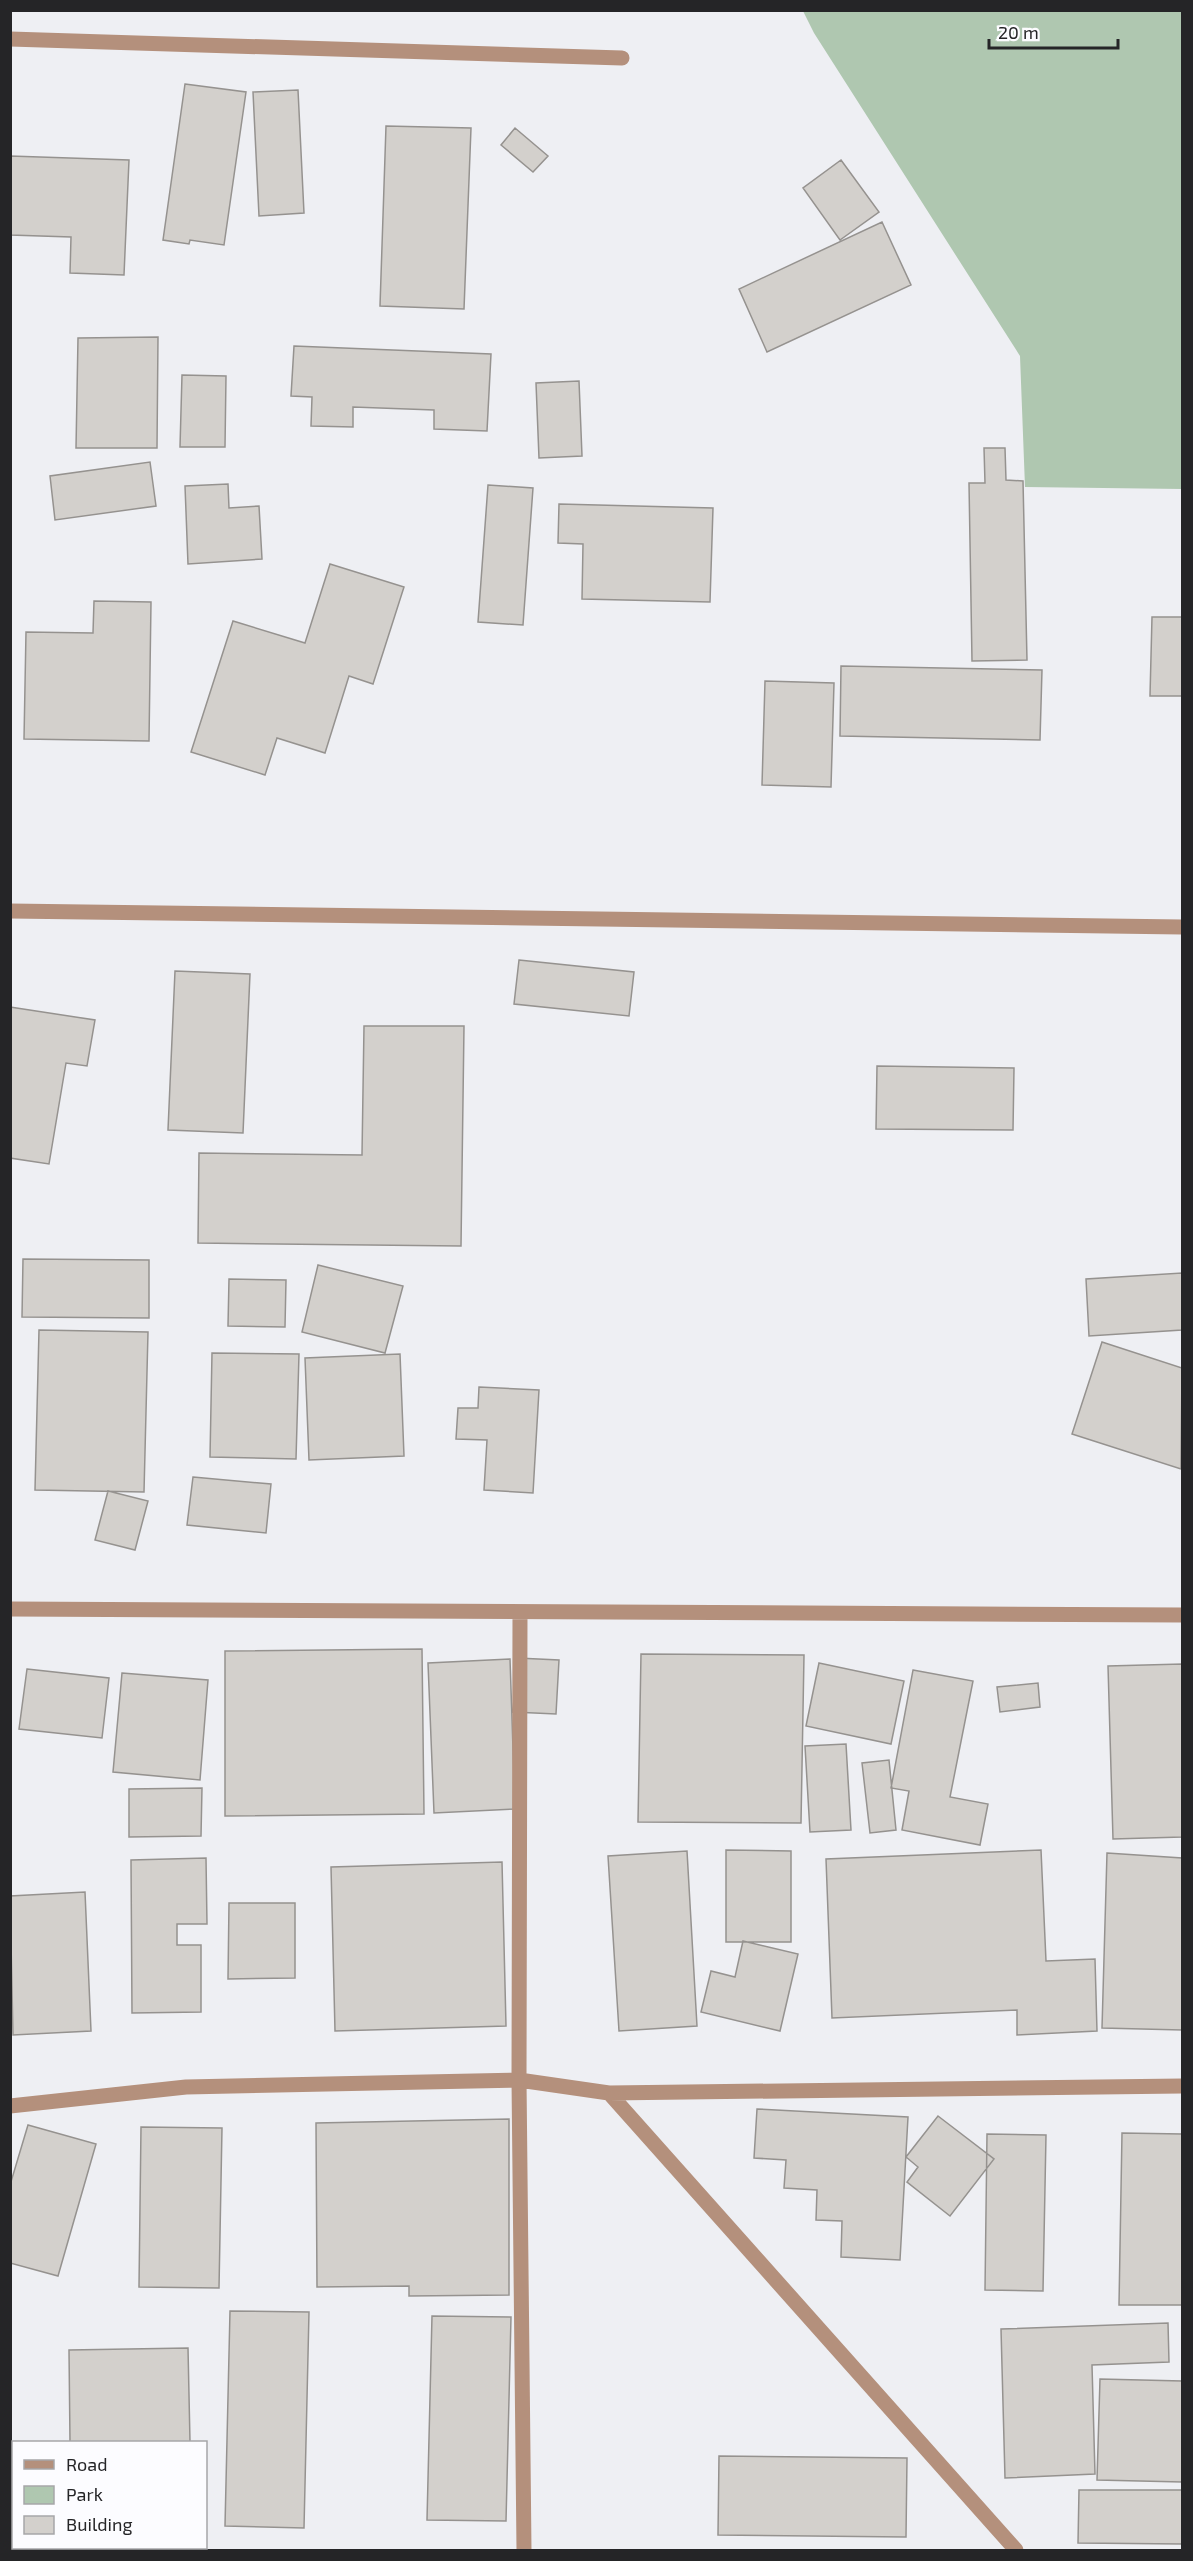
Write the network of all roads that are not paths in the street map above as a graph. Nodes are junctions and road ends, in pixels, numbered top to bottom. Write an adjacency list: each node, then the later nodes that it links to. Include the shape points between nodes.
1 (10, 39): 2 (street)
2 (622, 58)
3 (10, 911): 4 (street)
4 (1182, 927)
5 (10, 1610): 6 (street)
6 (520, 1612): 7 (street); 8 (street)
7 (1182, 1616)
8 (519, 2080): 10 (street); 11 (street, via 186,2087); 12 (street)
9 (1182, 2086): 10 (street)
10 (609, 2093): 13 (street)
11 (10, 2106)
12 (524, 2550)
13 (1016, 2550)

